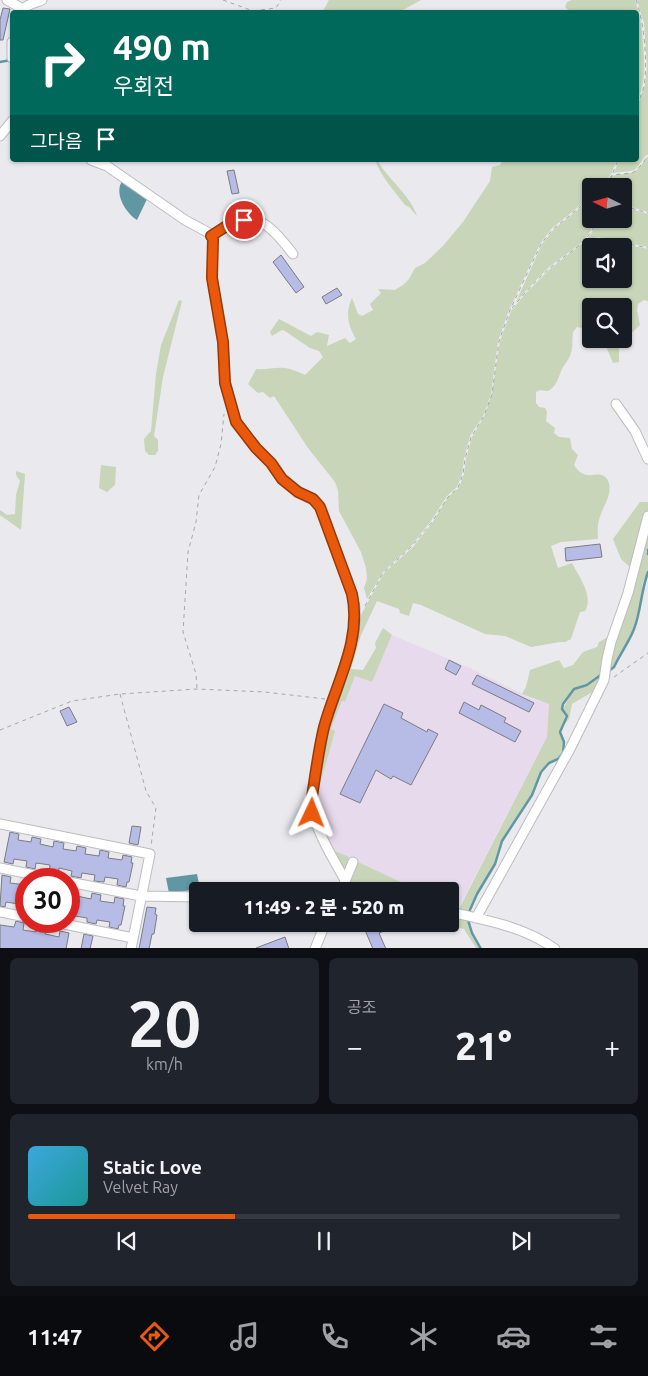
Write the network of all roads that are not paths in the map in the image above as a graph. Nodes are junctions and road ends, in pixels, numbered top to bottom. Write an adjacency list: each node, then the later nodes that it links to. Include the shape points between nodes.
1 (7, 0): 3 (street)
2 (42, 0): 4 (street)
3 (21, 10)
4 (24, 10)
5 (10, 124): 6 (street)
6 (0, 136)
7 (96, 162): 8 (street, via 210,232)
8 (211, 236): 9 (street, via 236,220 251,219 270,228); 17 (street, via 212,278 223,342 225,383 236,422 286,482 320,507 355,608 354,634 324,729 311,803 312,813)
9 (293, 254)
10 (616, 404): 11 (street, via 635,431)
11 (648, 459)
12 (648, 516): 24 (street, via 628,593 611,642 604,680 570,749)
13 (0, 824): 19 (street, via 150,854)
14 (353, 862): 17 (street)
15 (0, 868): 16 (street)
16 (15, 871)
17 (345, 880)
18 (80, 884): 19 (street)
19 (141, 896): 20 (street); 27 (street)
20 (189, 898)
21 (0, 912): 23 (street)
22 (459, 914): 24 (street)
23 (15, 915)
24 (476, 918): 30 (street, via 533,935)
25 (80, 927): 27 (street)
26 (322, 932): 29 (street)
27 (133, 938): 28 (street)
28 (131, 948)
29 (315, 948)
30 (555, 948)

